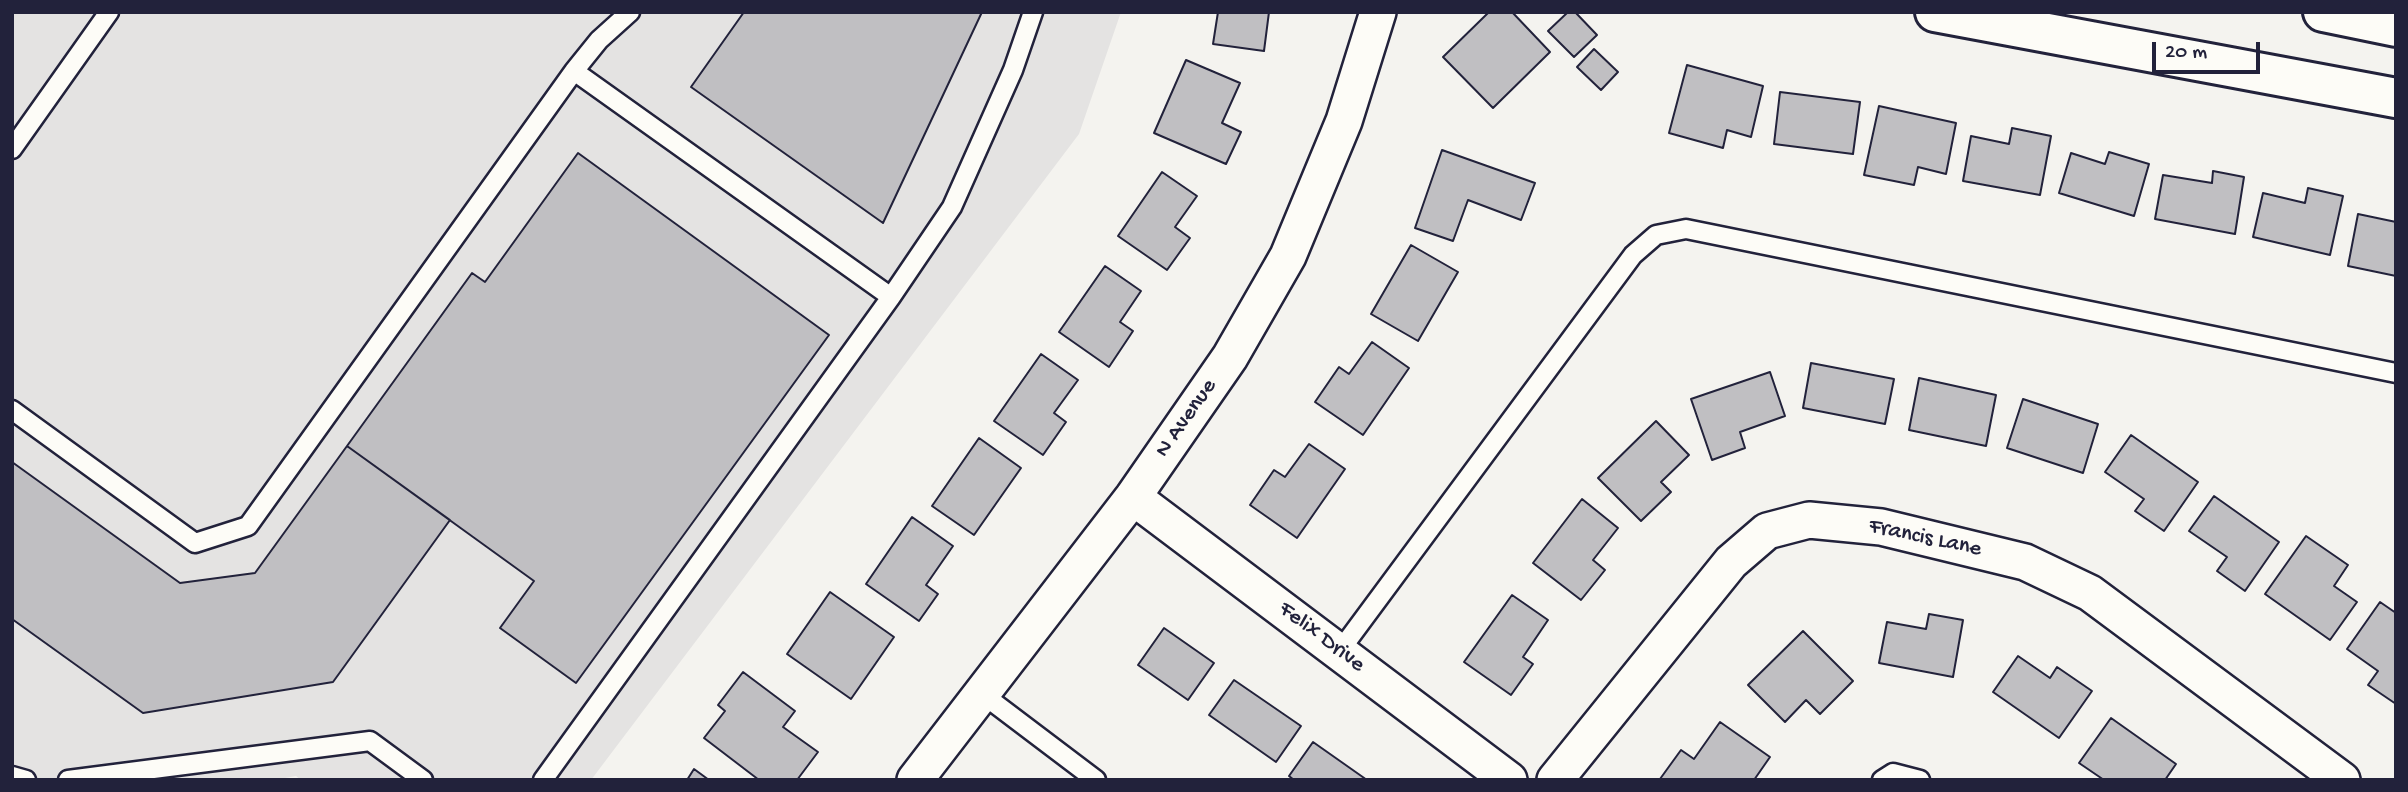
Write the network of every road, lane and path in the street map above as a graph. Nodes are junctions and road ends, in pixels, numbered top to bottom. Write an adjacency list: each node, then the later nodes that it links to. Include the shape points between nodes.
1 (109, 12): 10 (lane)
2 (630, 12): 8 (lane)
3 (1032, 12): 11 (lane, via 1013,70 952,207)
4 (1378, 12): 14 (street, N Avenue, via 1344,121 1289,256 1230,357)
5 (2323, 12): 7 (main road)
6 (1948, 13): 9 (main road)
7 (2396, 27)
8 (574, 71): 11 (lane); 13 (lane, via 248,526 195,543)
9 (2396, 98)
10 (12, 149)
11 (891, 297): 21 (lane)
12 (2396, 373): 15 (lane, via 1686,229 1656,235 1633,256)
13 (12, 410)
14 (1133, 497): 15 (street, Felix Drive); 16 (street, N Avenue)
15 (1339, 652): 24 (street, Felix Drive)
16 (981, 693): 22 (street, N Avenue); 23 (lane)
17 (12, 776): 18 (lane)
18 (26, 780)
19 (68, 780): 20 (lane, via 370,741)
20 (424, 780)
21 (543, 780)
22 (915, 780)
23 (1096, 780)
24 (1509, 780)
25 (1555, 780): 28 (street, Francis Lane, via 1731,562 1766,531 1809,520 1881,527 2025,562 2079,588)
26 (1882, 780): 27 (lane, via 1894,773)
27 (1920, 780)
28 (2342, 780)

